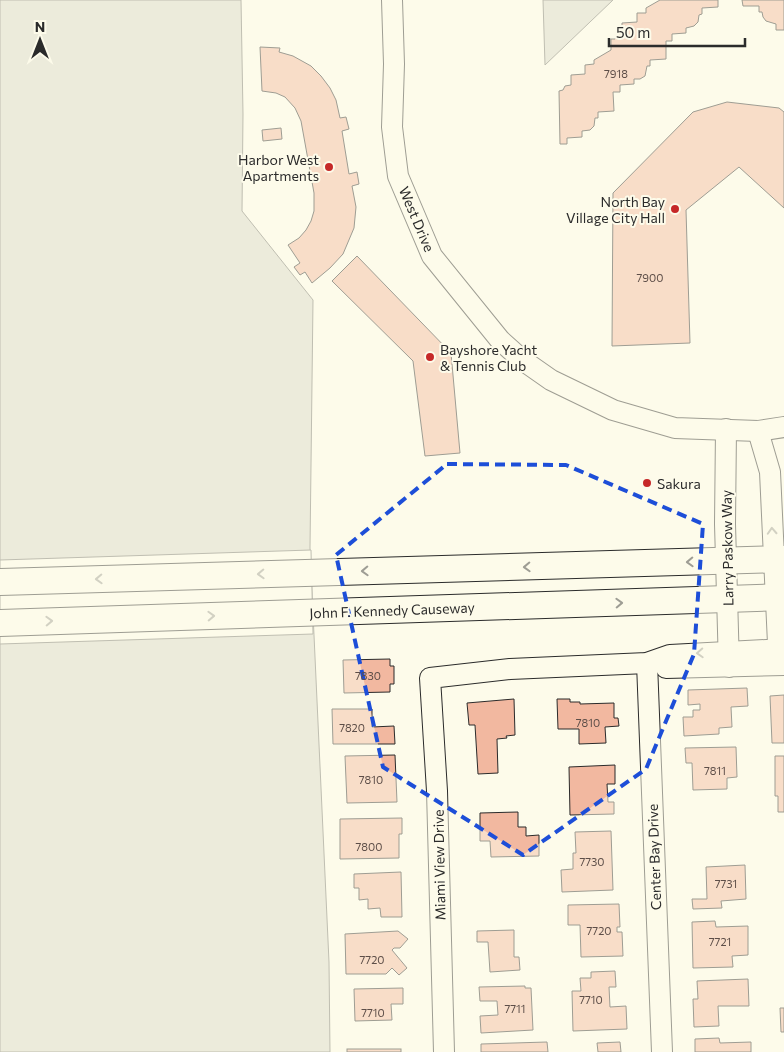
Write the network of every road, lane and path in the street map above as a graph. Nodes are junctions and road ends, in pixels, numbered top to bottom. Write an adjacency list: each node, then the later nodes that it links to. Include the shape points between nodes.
1 (392, 0): 3 (street, West Drive, via 392,127 398,176 432,256 500,340 551,380 613,410 675,428)
2 (784, 427): 4 (street)
3 (726, 429): 4 (street); 6 (street, Larry Paskow Way)
4 (758, 431): 5 (street, one-way to 4, via 770,472)
5 (779, 559): 6 (main road); 8 (street)
6 (726, 561): 7 (main road, one-way to 7); 9 (street, Larry Paskow Way)
7 (0, 582)
8 (779, 598): 9 (main road, John F. Kennedy Causeway); 11 (street)
9 (727, 600): 10 (main road, John F. Kennedy Causeway, one-way to 9); 12 (street, Larry Paskow Way)
10 (0, 623)
11 (781, 657): 12 (street)
12 (729, 659): 13 (street, via 669,669)
13 (647, 663): 14 (street, Miami View Drive, via 510,669 430,678 437,791); 15 (street, Center Bay Drive)
14 (444, 1052)
15 (662, 1052)

